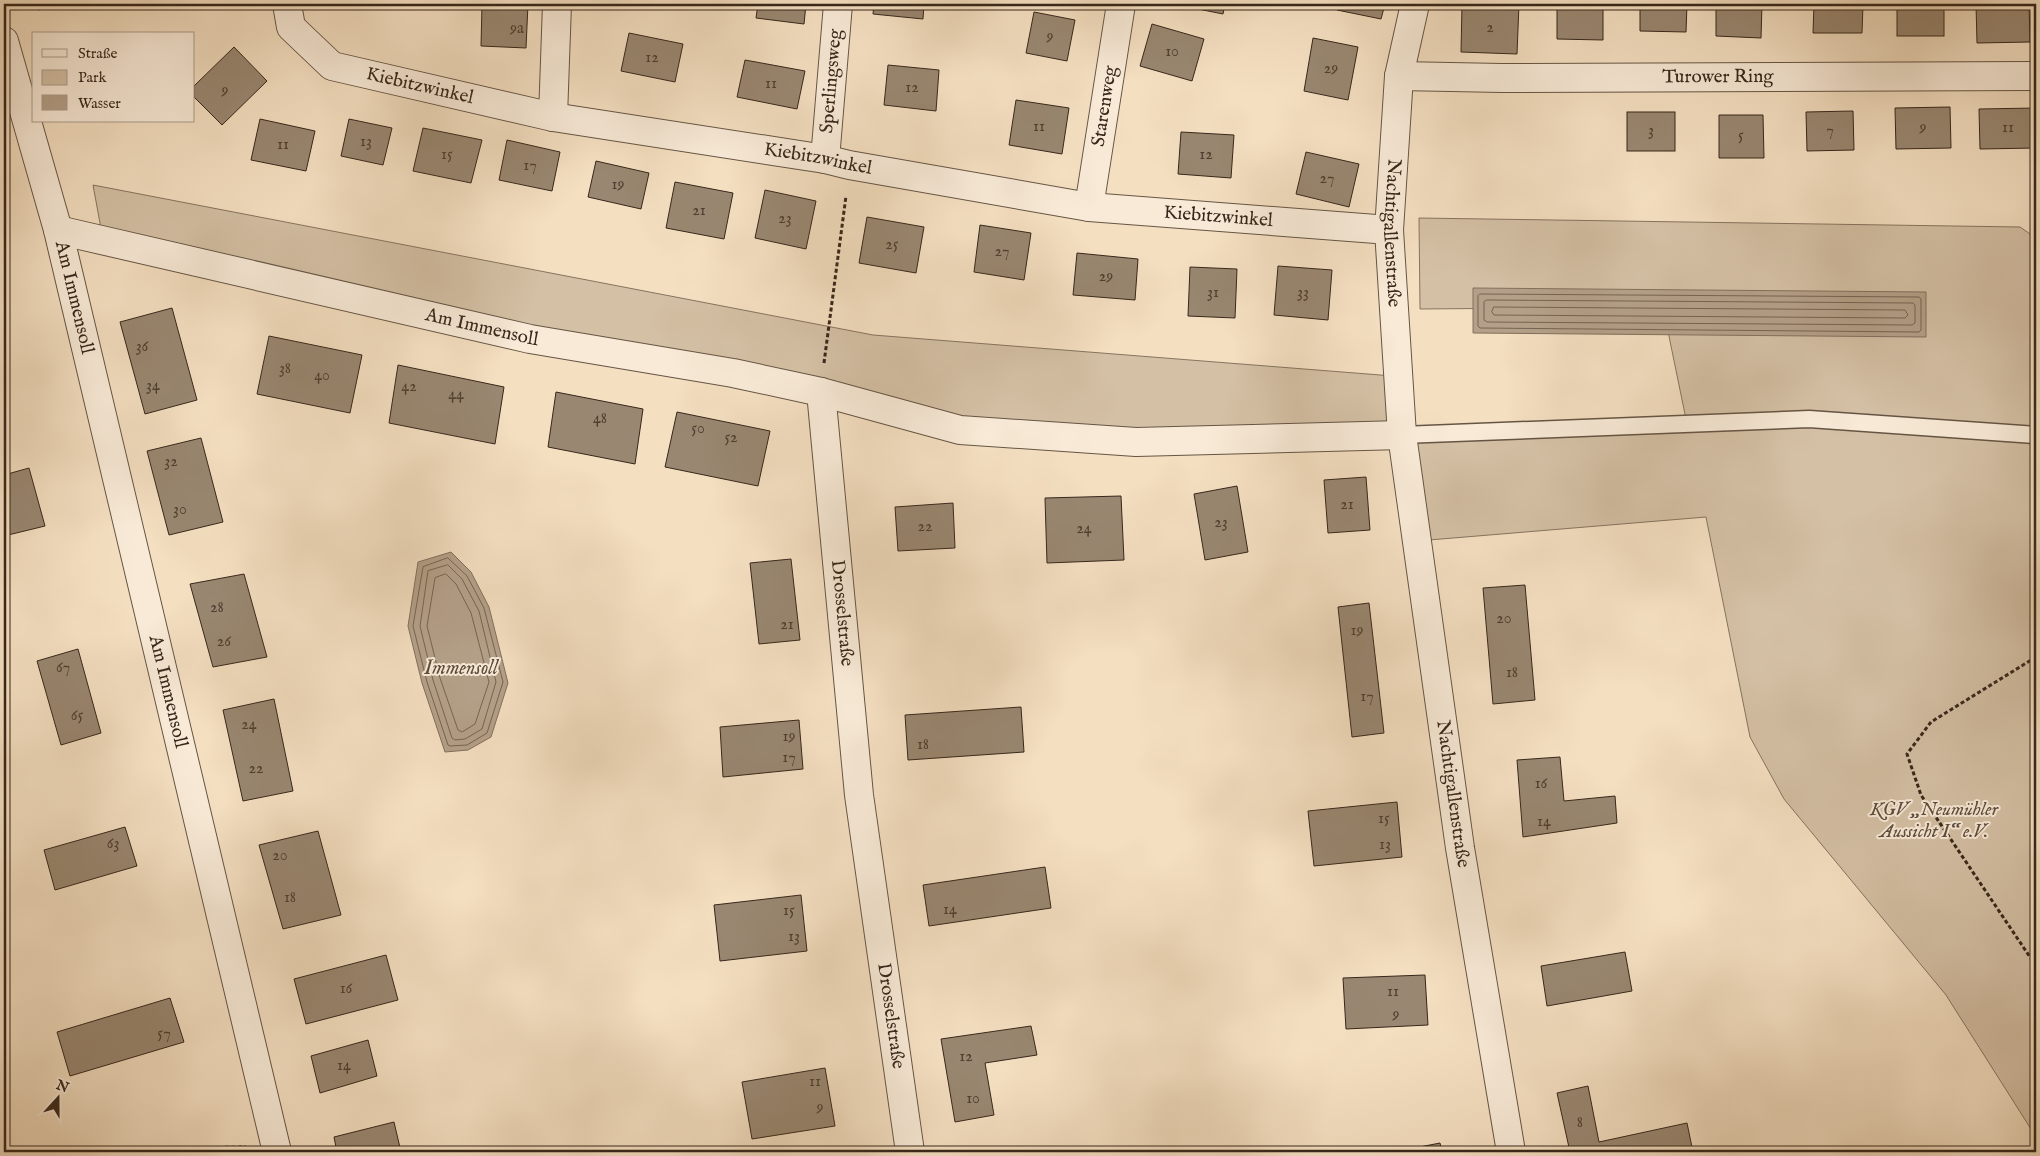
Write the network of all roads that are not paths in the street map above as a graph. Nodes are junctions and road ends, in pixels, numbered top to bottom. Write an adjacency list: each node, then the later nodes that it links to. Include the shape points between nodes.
1 (287, 4): 9 (street, Kiebitzwinkel, via 291,27 332,66)
2 (557, 4): 9 (street)
3 (838, 4): 10 (street, Sperlingsweg)
4 (1121, 4): 11 (street, Starenweg)
5 (1415, 4): 7 (street, Nachtigallenstraße)
6 (4, 41): 12 (street, Am Immensoll)
7 (1399, 76): 8 (street, Turower Ring); 13 (street, Nachtigallenstraße)
8 (2036, 76)
9 (553, 117): 10 (street, Kiebitzwinkel)
10 (837, 162): 11 (street, Kiebitzwinkel)
11 (1089, 206): 13 (street, Kiebitzwinkel)
12 (58, 230): 14 (street, Am Immensoll, via 530,339 733,373); 17 (street, Am Immensoll)
13 (1389, 230): 15 (street, Nachtigallenstraße)
14 (821, 392): 15 (street, via 960,430 1136,442); 18 (street, Drosselstraße, via 859,795)
15 (1402, 435): 16 (lane, via 1809,419); 19 (street, Nachtigallenstraße, via 1460,848)
16 (2036, 435)
17 (276, 1149)
18 (910, 1152)
19 (1511, 1152)

